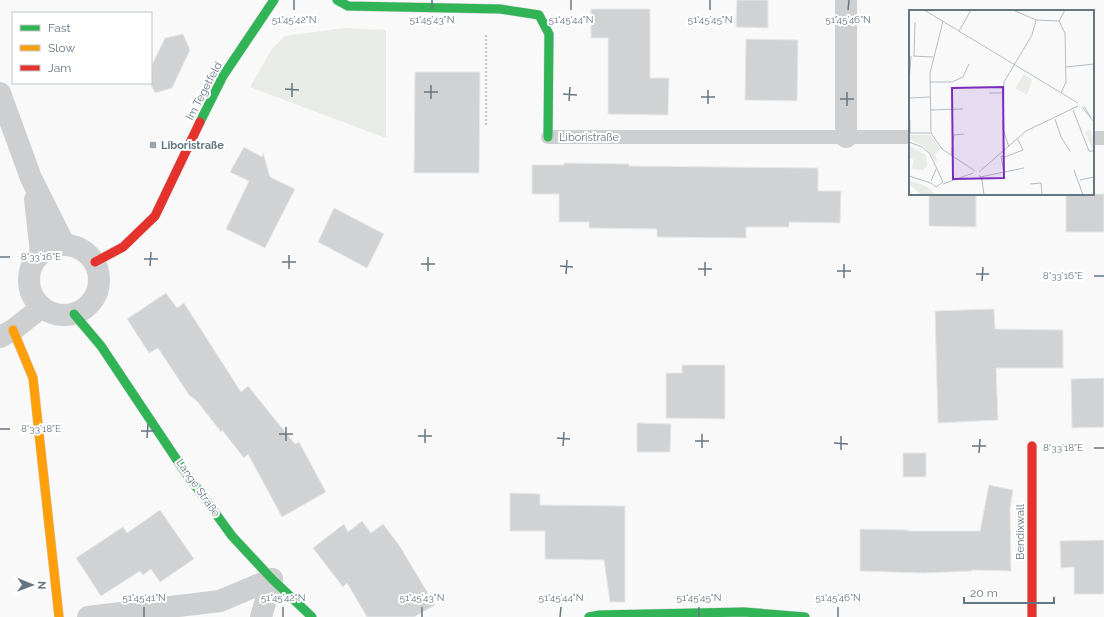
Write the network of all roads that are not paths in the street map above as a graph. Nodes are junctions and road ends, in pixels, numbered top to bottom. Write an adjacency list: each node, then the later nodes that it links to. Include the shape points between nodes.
1 (274, 0): 11 (street, Im Tegetfeld, via 223,76 155,216 123,247)
2 (337, 0): 5 (street, Liboristraße, via 348,6 486,8 539,15 550,34)
3 (846, 0): 6 (street)
4 (0, 93): 8 (street)
5 (548, 136): 6 (lane, Liboristraße)
6 (846, 137): 7 (lane, Liboristraße)
7 (909, 137)
8 (33, 184): 9 (street); 10 (street)
9 (64, 244): 10 (street, via 55,245); 11 (street, via 87,253)
10 (41, 253): 13 (street, via 33,263 29,287)
11 (95, 262): 12 (street, via 99,282)
12 (93, 300): 14 (street); 16 (street, Lange Straße)
13 (42, 307): 14 (street, via 52,313); 15 (street)
14 (74, 314): 16 (street, Lange Straße)
15 (6, 333): 19 (street, via 33,378)
16 (101, 346): 18 (street, Lange Straße, via 181,466 232,536)
17 (1032, 446): 25 (street, Bendixwall)
18 (272, 579): 20 (street, via 220,602); 21 (street); 22 (street, Lange Straße)
19 (59, 617)
20 (88, 617)
21 (261, 617)
22 (312, 617)
23 (589, 617): 24 (street, via 744,612)
24 (805, 617)
25 (1032, 617)

